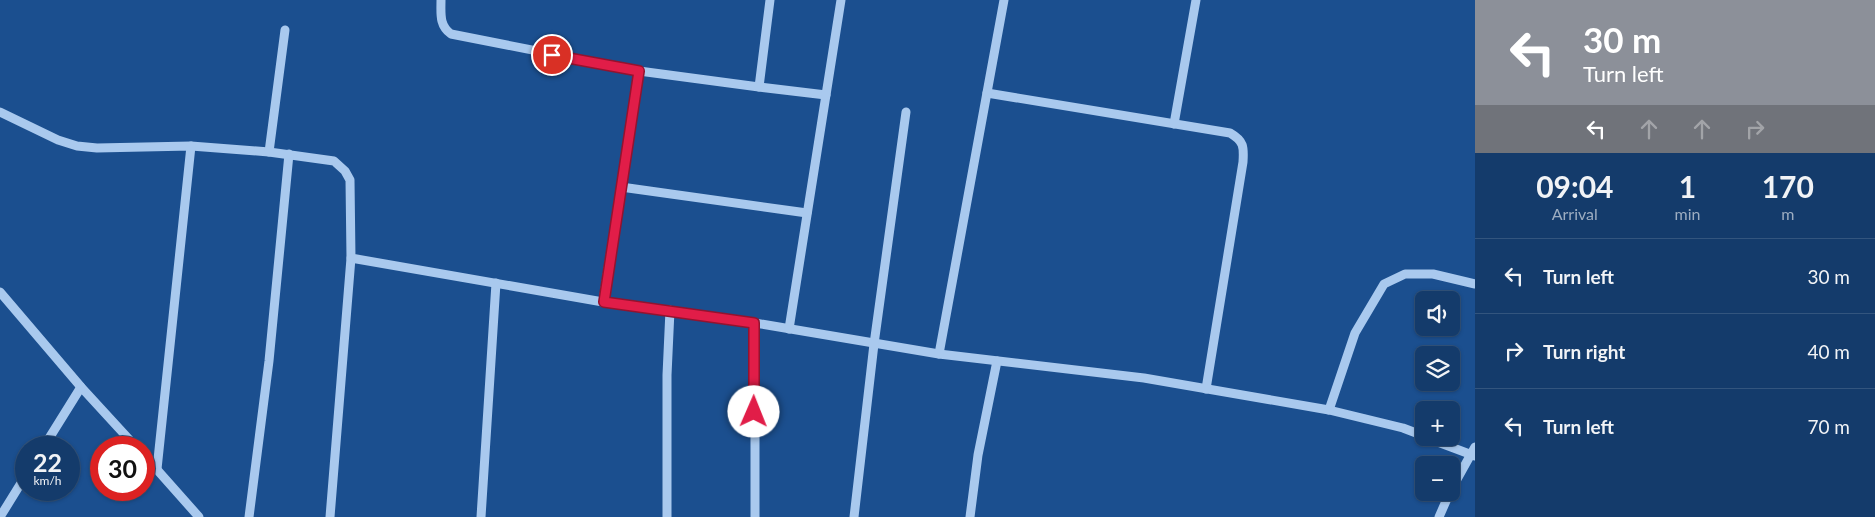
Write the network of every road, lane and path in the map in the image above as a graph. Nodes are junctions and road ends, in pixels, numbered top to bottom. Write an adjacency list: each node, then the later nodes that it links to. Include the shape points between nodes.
1 (441, 0): 7 (street, via 444,29 452,34)
2 (770, 0): 8 (street)
3 (841, 0): 10 (street)
4 (1004, 0): 9 (street)
5 (1196, 0): 13 (street)
6 (285, 30): 15 (street)
7 (639, 71): 8 (street); 17 (street)
8 (759, 87): 10 (street)
9 (987, 93): 13 (street); 28 (street)
10 (826, 95): 18 (street)
11 (0, 112): 14 (street, via 77,146)
12 (906, 112): 27 (street)
13 (1174, 124): 31 (street, via 1230,133 1240,138 1244,145)
14 (191, 146): 15 (street); 38 (street)
15 (269, 152): 16 (street)
16 (289, 154): 19 (street, via 334,161 345,171 350,180); 44 (street, via 269,361)
17 (621, 187): 18 (street); 23 (street)
18 (807, 213): 26 (street)
19 (352, 258): 20 (street); 45 (street)
20 (496, 283): 23 (street); 46 (street)
21 (1475, 284): 32 (street, via 1432,274 1405,274 1384,284 1355,333)
22 (0, 292): 30 (street)
23 (604, 302): 24 (street)
24 (670, 310): 25 (street); 47 (street)
25 (754, 323): 26 (street); 48 (street)
26 (789, 329): 27 (street)
27 (874, 344): 28 (street); 49 (street)
28 (939, 354): 29 (street)
29 (997, 361): 31 (street, via 1144,378); 50 (street, via 978,455)
30 (81, 387): 34 (street); 35 (street)
31 (1206, 389): 32 (street)
32 (1329, 410): 33 (street)
33 (1415, 433)
34 (50, 436)
35 (126, 436)
36 (1454, 446): 37 (street)
37 (1473, 452): 39 (street)
38 (157, 469): 43 (street)
39 (1460, 474)
40 (15, 493): 42 (street)
41 (1446, 501): 51 (street)
42 (0, 517)
43 (199, 517)
44 (249, 517)
45 (330, 517)
46 (481, 517)
47 (667, 517)
48 (754, 517)
49 (854, 517)
50 (970, 517)
51 (1439, 517)

